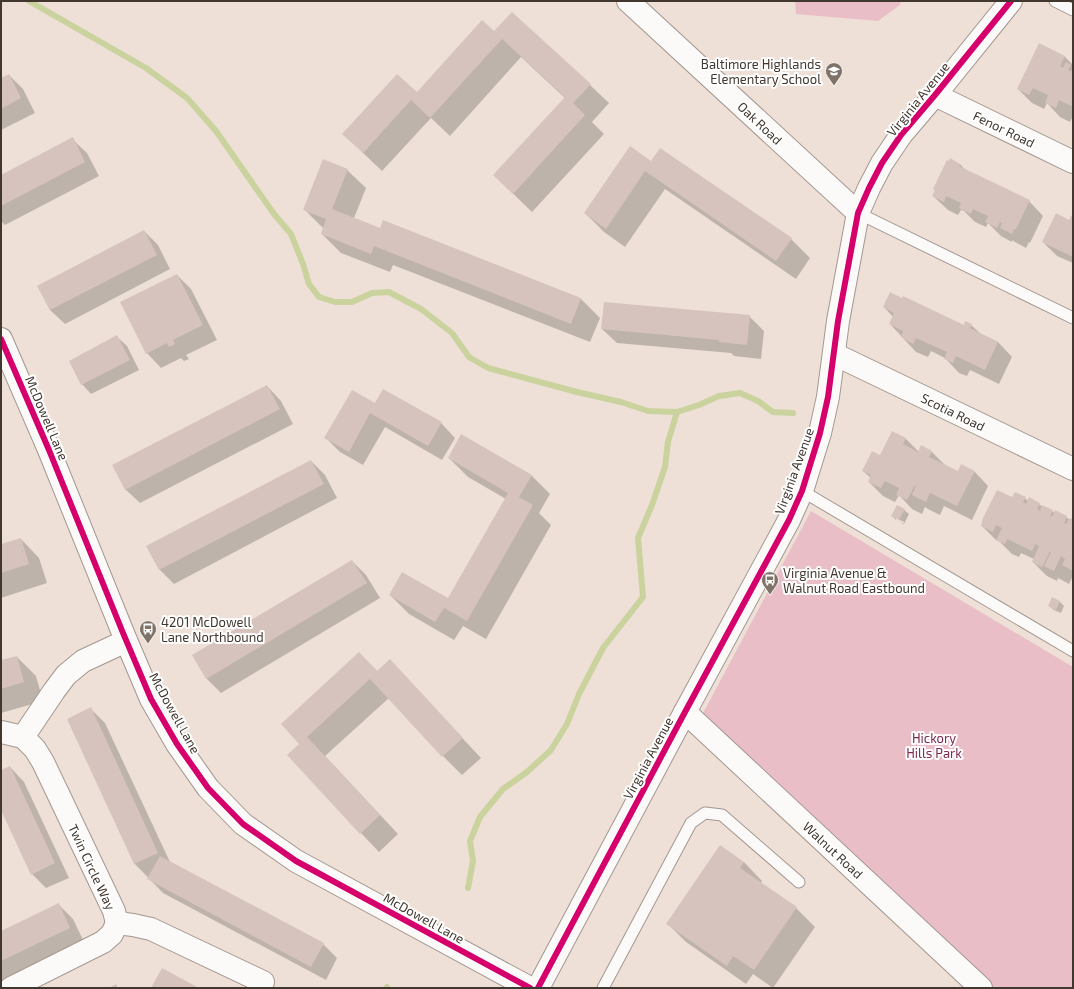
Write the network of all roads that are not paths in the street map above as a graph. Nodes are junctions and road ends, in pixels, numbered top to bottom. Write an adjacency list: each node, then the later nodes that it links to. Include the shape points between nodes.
1 (628, 1): 7 (street, Oak Road)
2 (1011, 1): 5 (street, Virginia Avenue)
3 (1056, 1): 4 (lane)
4 (1073, 10)
5 (935, 95): 6 (street, Fenor Road); 7 (street, Virginia Avenue, via 901,135 882,163)
6 (1073, 162)
7 (858, 213): 8 (lane); 10 (street, Virginia Avenue)
8 (1073, 318)
9 (1, 338): 13 (street, McDowell Lane)
10 (834, 354): 11 (street, Scotia Road); 12 (street, Virginia Avenue, via 820,433)
11 (1073, 469)
12 (802, 491): 14 (lane); 15 (street, Virginia Avenue, via 789,520)
13 (126, 641): 17 (street, via 83,661 66,675); 22 (street, McDowell Lane, via 151,699 177,744 208,788 244,824 296,861)
14 (1073, 651)
15 (685, 712): 23 (street, Virginia Avenue); 25 (street, Walnut Road)
16 (1, 732): 17 (street)
17 (22, 737): 19 (street, Twin Circle Way, via 35,749 43,762 114,911)
18 (799, 882): 24 (lane, via 722,814 705,813 691,823)
19 (117, 923): 20 (street, Twin Circle Way, via 151,929); 21 (street, via 112,934 103,942)
20 (263, 982)
21 (11, 988)
22 (530, 988)
23 (538, 988)
24 (603, 988)
25 (980, 988)

